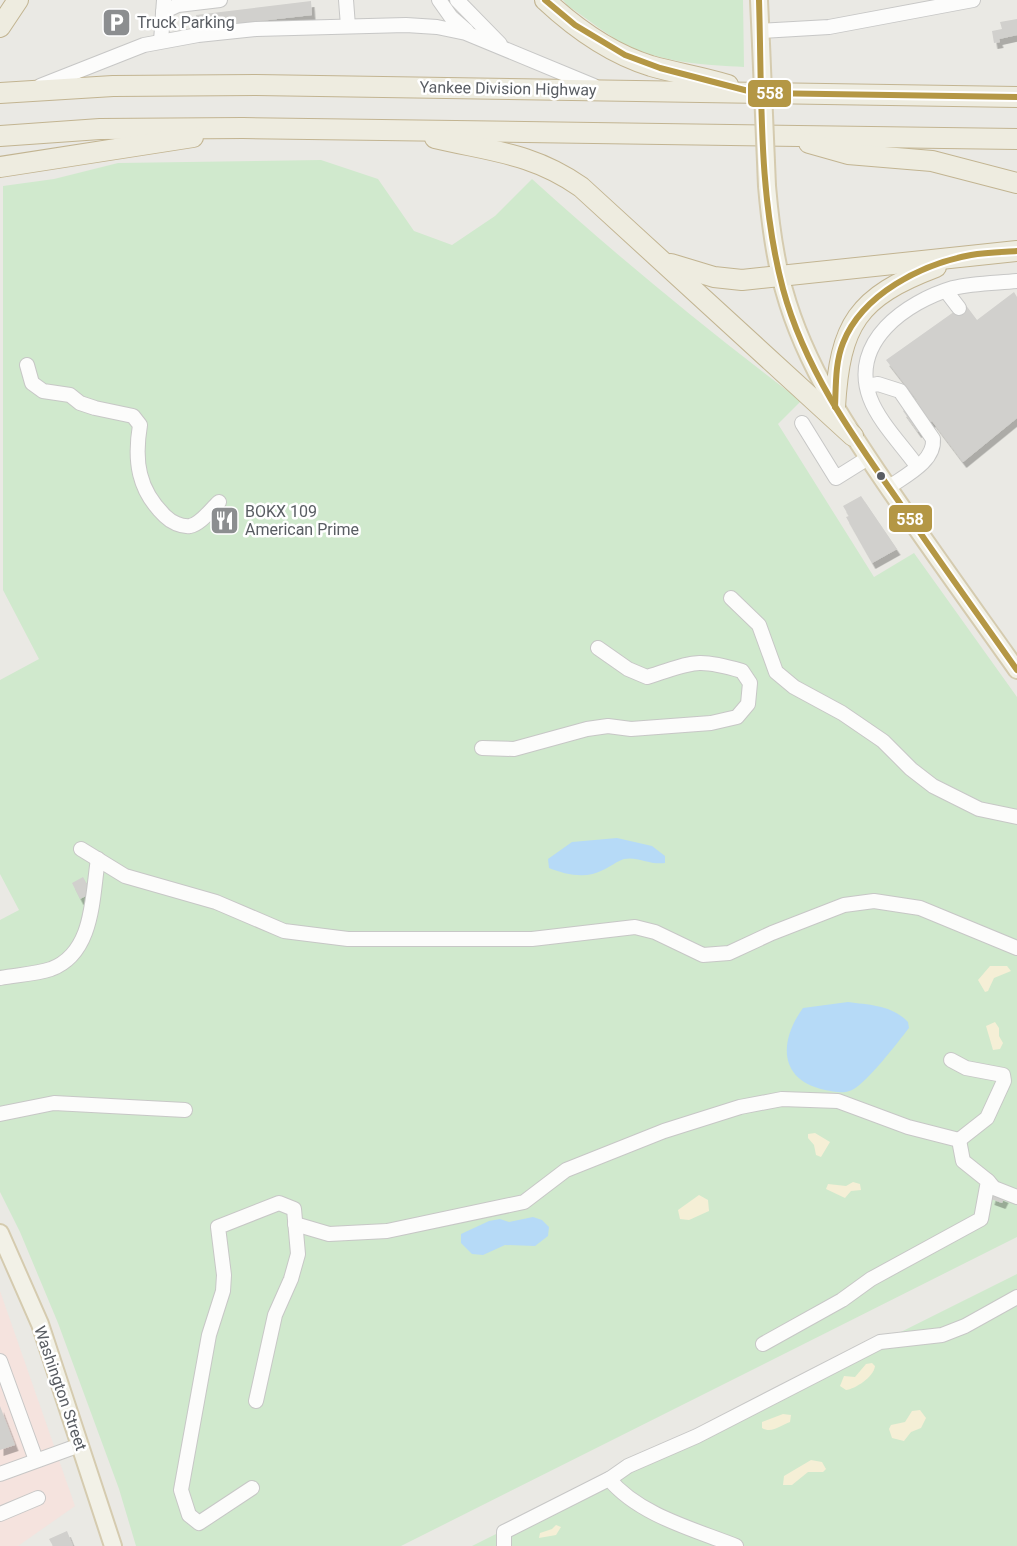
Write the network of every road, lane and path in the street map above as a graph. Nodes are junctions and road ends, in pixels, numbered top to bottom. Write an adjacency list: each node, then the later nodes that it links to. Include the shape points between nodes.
1 (18, 0): 11 (highway)
2 (220, 0): 9 (street)
3 (346, 0): 10 (street)
4 (439, 0): 13 (street, via 451,17)
5 (457, 0): 15 (street)
6 (545, 0): 19 (highway, via 575,25 625,55 651,66)
7 (759, 0): 12 (main road)
8 (973, 0): 12 (street)
9 (164, 6): 14 (street)
10 (348, 26): 13 (street, via 437,27); 14 (street, via 255,29)
11 (0, 27)
12 (760, 38): 31 (main road, bridge, via 767,186)
13 (479, 39): 15 (street)
14 (161, 41): 17 (street)
15 (506, 50): 16 (street)
16 (602, 89): 17 (highway, Yankee Division Highway, via 208,85); 19 (highway, Yankee Division Highway)
17 (27, 91): 18 (highway, Yankee Division Highway)
18 (0, 93)
19 (756, 93): 20 (highway, Yankee Division Highway)
20 (1017, 97)
21 (243, 128): 22 (highway); 24 (highway, via 100,129); 26 (highway)
22 (404, 130): 23 (highway); 30 (highway, via 542,163 581,187)
23 (780, 135): 25 (highway); 27 (highway, via 848,154 932,161)
24 (0, 136)
25 (1017, 139)
26 (0, 167)
27 (1017, 183)
28 (1017, 251): 29 (highway)
29 (963, 256): 31 (highway); 37 (highway, via 896,285 862,312 841,351)
30 (666, 262): 31 (highway, via 723,279); 39 (highway)
31 (781, 277): 37 (main road, via 804,345)
32 (1017, 281): 33 (street)
33 (946, 291): 34 (street); 36 (street, via 902,313 881,331 867,359)
34 (959, 308)
35 (27, 365): 43 (street, via 32,383 43,391 70,395 95,408 133,416 140,425 136,449 140,477 150,501 171,522 196,524)
36 (867, 386): 41 (street, via 874,407); 41 (street, via 878,384 897,389 930,430 933,449)
37 (835, 407): 39 (main road)
38 (802, 423): 40 (street, via 836,478)
39 (854, 436): 40 (main road)
40 (868, 458): 42 (main road)
41 (917, 466): 42 (street)
42 (888, 488): 46 (main road)
43 (219, 502)
44 (731, 598): 48 (street, via 759,625 776,672 794,687 883,741 933,786 979,809)
45 (598, 648): 47 (street, via 628,669 647,676 704,661 742,671 750,683 748,704 737,717 711,723 631,729 608,726 514,749)
46 (1017, 670)
47 (482, 748)
48 (1017, 817)
49 (81, 849): 50 (street)
50 (98, 859): 51 (street, via 124,876 216,902 284,931 348,939 532,939 635,927 703,955 729,953 844,905 874,901 920,908); 52 (street, via 85,936 74,956 51,969)
51 (1017, 948)
52 (0, 978)
53 (951, 1060): 56 (street, via 966,1068 998,1073 1004,1081 987,1118)
54 (185, 1110): 55 (street, via 54,1103)
55 (0, 1114)
56 (959, 1140): 57 (street, via 963,1161); 59 (street, via 908,1127 838,1101 782,1099 740,1107 664,1131 588,1161 566,1170 524,1202 387,1231 329,1234)
57 (988, 1181): 58 (street, via 994,1188); 62 (street, via 981,1219)
58 (1017, 1197)
59 (295, 1224): 64 (street, via 298,1254 275,1315); 69 (street, via 294,1209 279,1203 218,1227 223,1291 209,1335 181,1490 189,1515 199,1523)
60 (0, 1233): 65 (main road, Washington Street, via 40,1324)
61 (1017, 1297): 68 (street, via 942,1335 880,1342 697,1436 628,1466)
62 (763, 1344)
63 (0, 1361): 66 (street)
64 (256, 1401)
65 (80, 1445): 66 (street); 72 (main road, Washington Street)
66 (36, 1460): 67 (street)
67 (0, 1474)
68 (608, 1480): 73 (street, via 504,1532); 74 (street, via 622,1494 658,1514)
69 (252, 1488)
70 (38, 1498): 71 (street)
71 (0, 1514)
72 (113, 1546)
73 (504, 1546)
74 (736, 1546)

